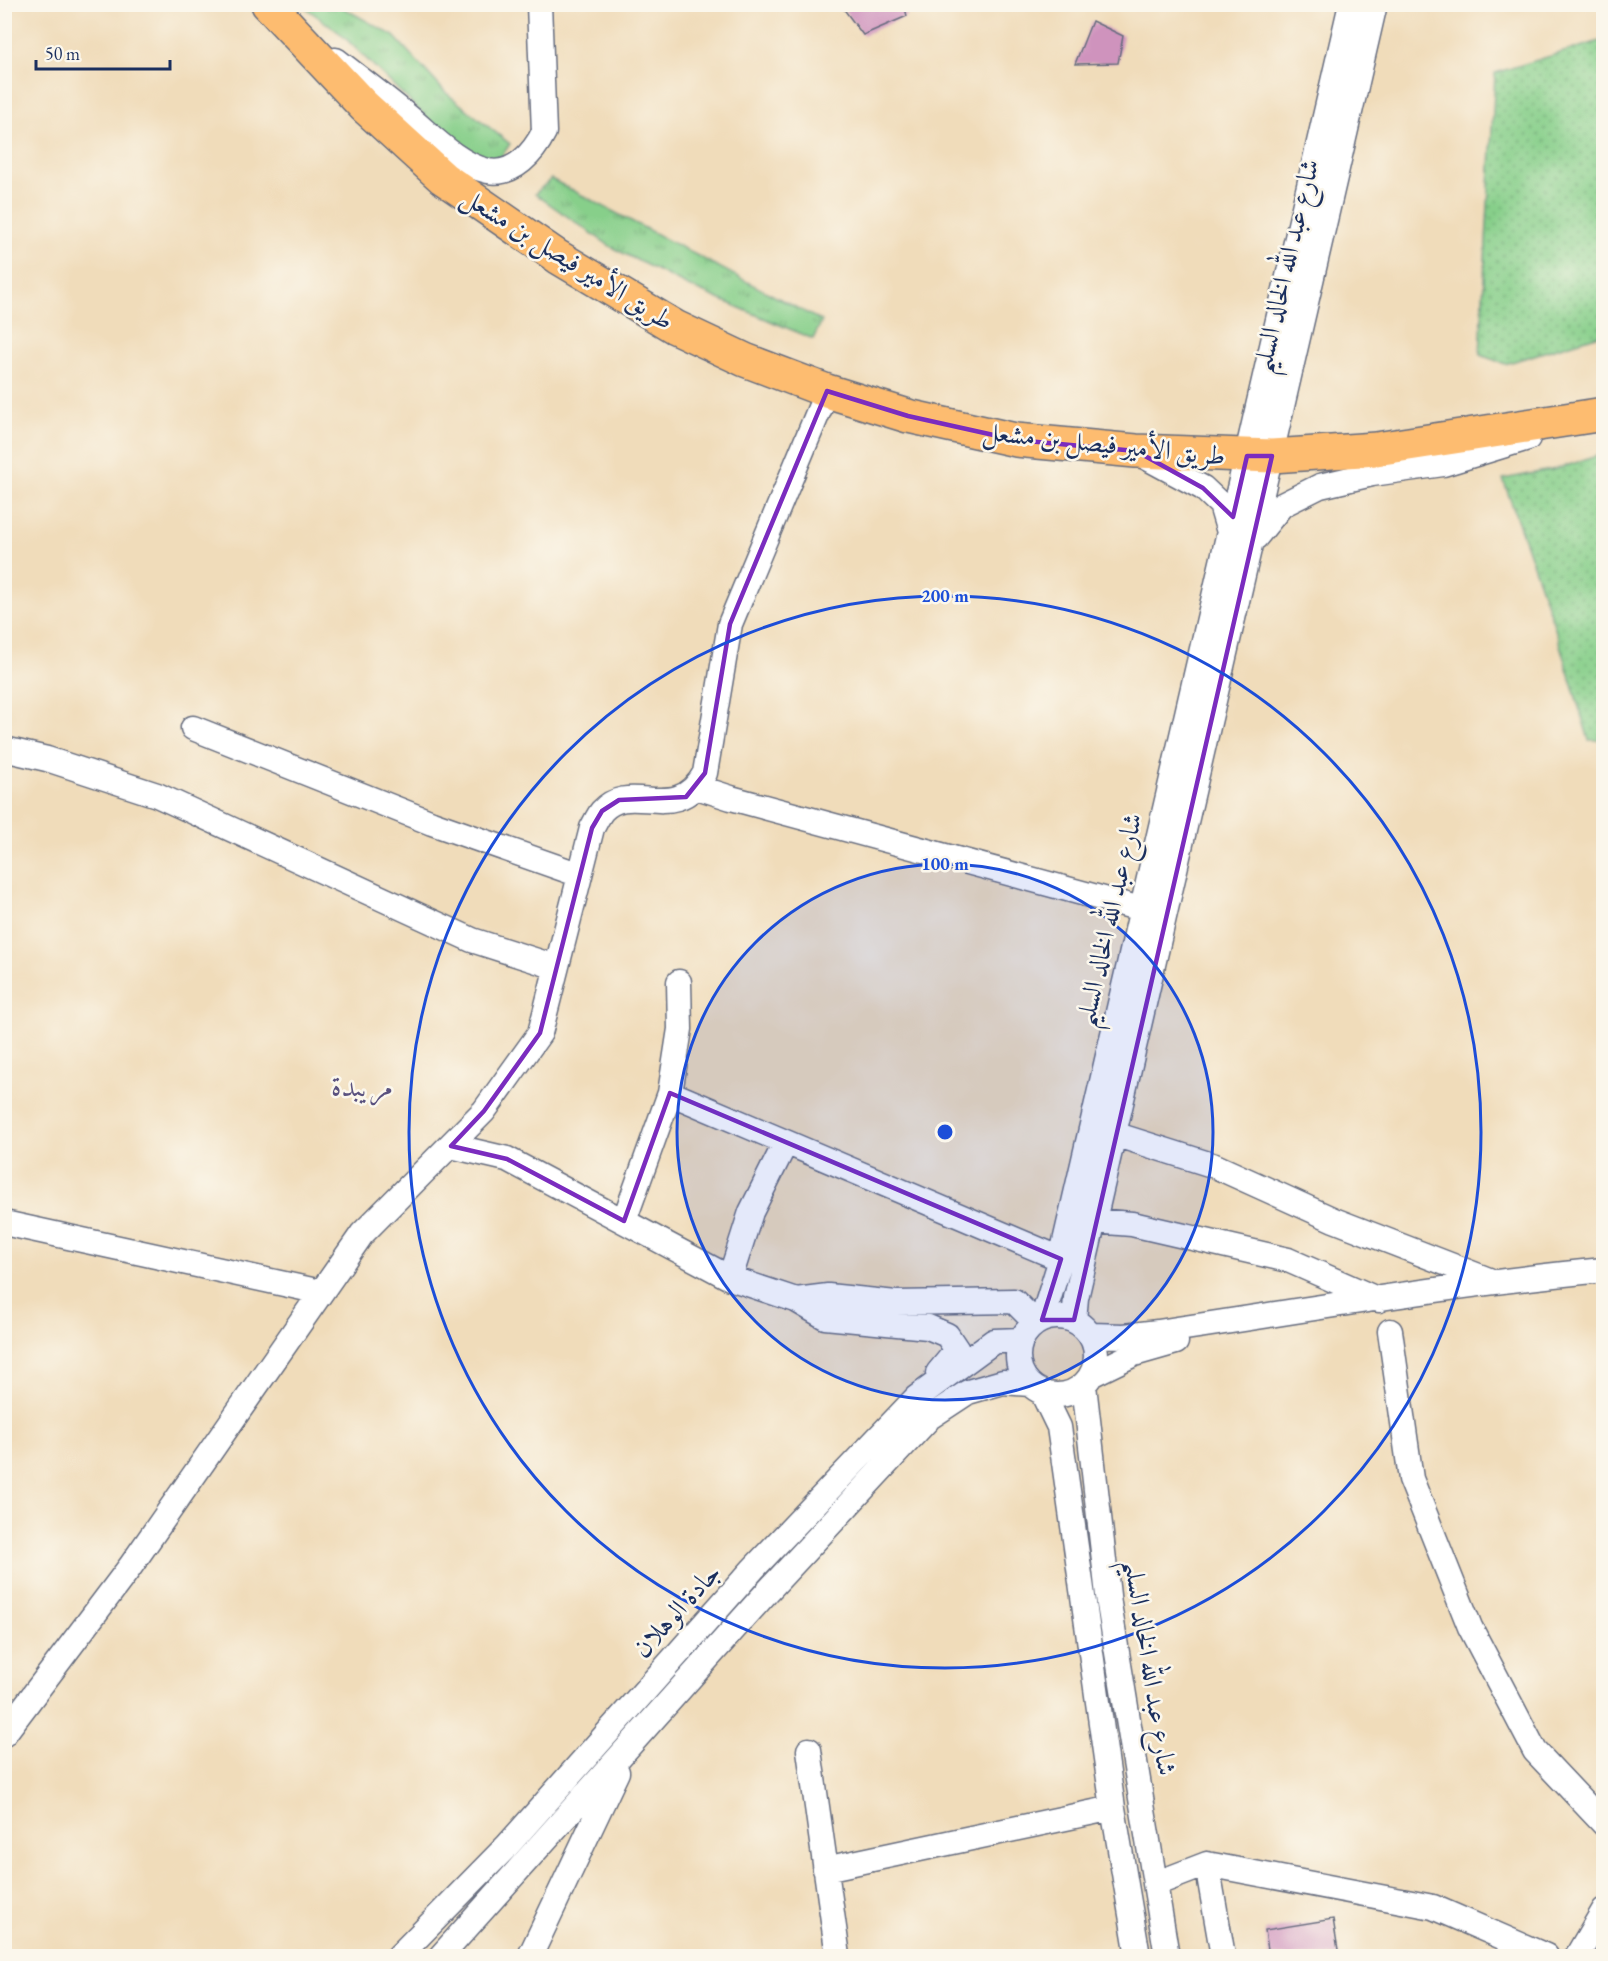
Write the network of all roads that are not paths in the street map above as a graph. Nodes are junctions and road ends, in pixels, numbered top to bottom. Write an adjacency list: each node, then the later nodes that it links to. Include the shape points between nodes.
1 (539, 4): 4 (street, via 544,132 536,149 521,163 489,171 453,153)
2 (1350, 4): 5 (street, شارع عبد الله الخالد السليم)
3 (1375, 4): 6 (street, شارع عبد الله الخالد السليم)
4 (270, 7): 7 (highway, طريق الأمير فيصل بن مشعل, via 364,106 443,178 496,217 616,295 675,327 745,360)
5 (1272, 347): 6 (street, via 1274,370 1282,371); 10 (street, شارع عبد الله الخالد السليم)
6 (1295, 358): 10 (street, شارع عبد الله الخالد السليم)
7 (827, 391): 9 (highway, طريق الأمير فيصل بن مشعل, via 908,416 1016,440); 15 (street, via 730,624 705,773)
8 (1602, 415): 10 (highway, طريق الأمير فيصل بن مشعل, via 1376,449); 12 (street, شارع عبد الله الخالد السليم, via 1443,464 1320,486 1282,505)
9 (1136, 451): 10 (highway, طريق الأمير فيصل بن مشعل); 11 (street, شارع عبد الله الخالد السليم, via 1203,488 1221,505)
10 (1260, 456): 11 (street, شارع عبد الله الخالد السليم); 12 (street, شارع عبد الله الخالد السليم)
11 (1229, 533): 17 (street, شارع عبد الله الخالد السليم)
12 (1252, 541): 21 (street, شارع عبد الله الخالد السليم)
13 (193, 728): 16 (street, via 432,823)
14 (4, 749): 18 (street, via 157,795 472,940)
15 (697, 787): 16 (street, via 686,796 619,800 602,811 592,828); 17 (street)
16 (580, 875): 18 (street)
17 (1141, 909): 27 (street, شارع عبد الله الخالد السليم)
18 (556, 967): 23 (street, via 540,1033 484,1111)
19 (679, 982): 20 (street, via 680,1029)
20 (670, 1093): 22 (street); 24 (street)
21 (1114, 1134): 25 (street, شارع عبد الله الخالد السليم); 30 (street, via 1215,1166 1334,1220)
22 (785, 1144): 27 (street); 29 (street, via 751,1212)
23 (451, 1146): 24 (street, via 507,1159); 31 (street, via 362,1234)
24 (624, 1221): 29 (street)
25 (1094, 1221): 33 (street, via 1132,1224 1288,1260); 36 (street, شارع عبد الله الخالد السليم, via 1076,1298)
26 (4, 1223): 31 (street)
27 (1061, 1259): 35 (street, شارع عبد الله الخالد السليم)
28 (1604, 1270): 30 (street)
29 (730, 1278): 32 (street)
30 (1490, 1281): 33 (street)
31 (321, 1292): 41 (street, via 130,1568)
32 (796, 1300): 35 (street, via 828,1296 896,1303 1014,1301); 40 (street, via 825,1317 928,1327 947,1335 957,1350)
33 (1379, 1300): 34 (street)
34 (1256, 1318): 36 (street, via 1124,1336); 38 (street, via 1134,1354)
35 (1033, 1328): 36 (street, via 1053,1317); 39 (street, via 1019,1364); 40 (street, جادة الوهلان, via 994,1341)
36 (1083, 1328): 38 (street, via 1096,1355)
37 (1390, 1332): 45 (street, via 1410,1479 1470,1627 1534,1751)
38 (1088, 1380): 39 (street, via 1064,1395); 48 (street, شارع عبد الله الخالد السليم, via 1109,1604)
39 (1036, 1388): 42 (street, جادة الوهلان, via 1003,1382 968,1392 930,1417); 44 (street, شارع عبد الله الخالد السليم, via 1059,1428)
40 (916, 1398): 50 (street, جادة الوهلان, via 753,1569 507,1846)
41 (4, 1734)
42 (628, 1748): 51 (street, جادة الوهلان); 52 (street)
43 (809, 1750): 47 (street)
44 (1113, 1808): 47 (street); 54 (street, شارع عبد الله الخالد السليم)
45 (1604, 1824)
46 (1207, 1864): 48 (street); 56 (street); 57 (street, via 1433,1906)
47 (825, 1869): 53 (street)
48 (1155, 1884): 55 (street, شارع عبد الله الخالد السليم)
49 (1604, 1910): 58 (street)
50 (399, 1956)
51 (441, 1956)
52 (530, 1956)
53 (838, 1956)
54 (1138, 1956)
55 (1167, 1956)
56 (1223, 1956)
57 (1546, 1956)
58 (1576, 1956)

